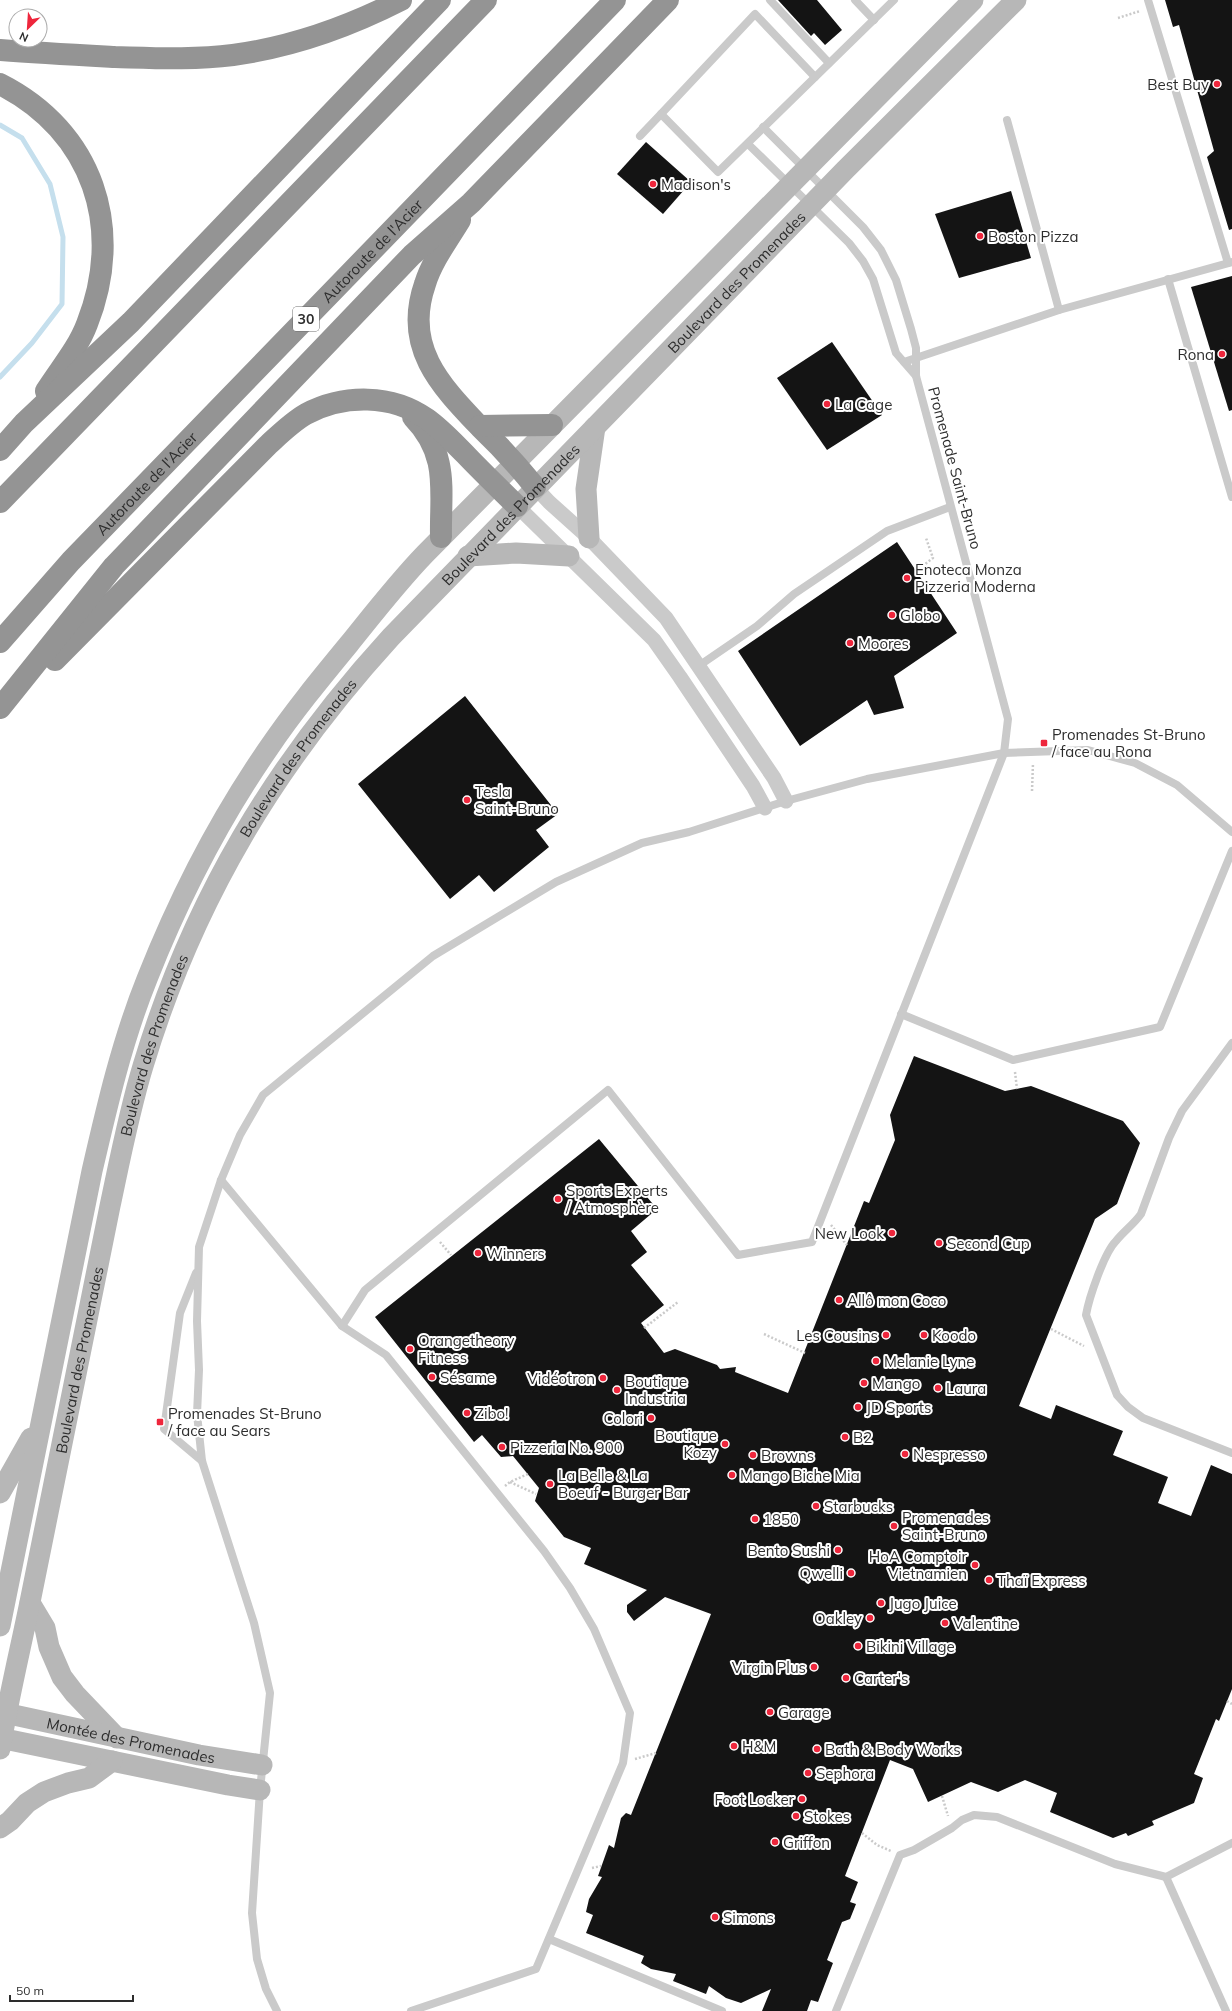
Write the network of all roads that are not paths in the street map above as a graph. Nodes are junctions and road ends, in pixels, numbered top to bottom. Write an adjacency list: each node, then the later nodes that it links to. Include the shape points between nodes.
1 (401, 0): 13 (highway, via 324,34 233,55 157,58)
2 (440, 0): 34 (highway, via 131,322)
3 (486, 0): 43 (highway)
4 (615, 0): 50 (highway, Autoroute de l'Acier / 30, via 76,555)
5 (668, 0): 25 (highway)
6 (770, 0): 14 (lane)
7 (855, 0): 12 (lane)
8 (894, 0): 12 (lane)
9 (973, 0): 22 (street, Boulevard des Promenades)
10 (1016, 0): 24 (street, Boulevard des Promenades)
11 (1149, 4): 27 (lane)
12 (874, 20): 14 (lane)
13 (0, 50)
14 (829, 64): 15 (lane)
15 (815, 77): 17 (lane, via 755,14); 19 (lane)
16 (0, 84): 34 (highway, via 37,107 67,138 91,178 103,231 100,280 87,324 79,342)
17 (661, 114): 20 (lane); 21 (lane, via 718,172)
18 (1007, 120): 29 (lane)
19 (763, 127): 21 (lane); 22 (lane, Promenade Saint-Bruno)
20 (640, 136)
21 (748, 144): 23 (lane, Promenade Saint-Bruno)
22 (805, 170): 23 (street, Boulevard des Promenades); 24 (lane, Promenade Saint-Bruno)
23 (789, 186): 26 (lane, Promenade Saint-Bruno); 35 (street, Boulevard des Promenades)
24 (826, 190): 26 (street, Boulevard des Promenades); 30 (lane, Promenade Saint-Bruno, via 867,231 888,260 911,329)
25 (471, 203): 36 (highway, via 429,273 420,302 419,326 423,348 436,377); 52 (highway, via 412,255 114,566)
26 (810, 206): 31 (lane, Promenade Saint-Bruno, via 863,260 873,280 895,351); 37 (street, Boulevard des Promenades)
27 (1230, 262): 28 (lane)
28 (1168, 279): 29 (lane); 42 (lane)
29 (1059, 310): 30 (lane)
30 (916, 359): 31 (lane); 32 (lane, Promenade Saint-Bruno)
31 (904, 362): 32 (lane, Promenade Saint-Bruno)
32 (916, 376): 45 (lane, Promenade Saint-Bruno)
33 (399, 405): 40 (highway, via 418,413 434,424); 46 (highway, via 425,432 438,460 443,485); 53 (highway, via 371,400 340,402 323,406 295,421 231,480)
34 (24, 423): 38 (highway)
35 (552, 425): 36 (highway); 39 (street, Boulevard des Promenades)
36 (480, 426): 39 (highway)
37 (595, 427): 41 (street, Boulevard des Promenades); 47 (street, via 586,489)
38 (0, 450)
39 (515, 463): 40 (street, Boulevard des Promenades); 41 (highway)
40 (494, 483): 44 (highway); 46 (street, Boulevard des Promenades)
41 (536, 487): 44 (street, Boulevard des Promenades); 47 (street)
42 (1232, 497)
43 (0, 502)
44 (517, 506): 48 (street, Boulevard des Promenades); 49 (street)
45 (950, 507): 51 (lane, via 887,530 794,594 757,626); 54 (lane, Promenade Saint-Bruno, via 1008,720)
46 (441, 537): 64 (street, Boulevard des Promenades, via 407,572 269,748 215,834 166,934 132,1020 109,1097)
47 (589, 538): 51 (street, via 660,611)
48 (468, 556): 49 (street, via 516,553); 68 (street, Boulevard des Promenades, via 363,667 298,749 258,808 233,852 182,958 152,1037 126,1132)
49 (569, 556): 56 (street, via 654,640 749,780)
50 (0, 642)
51 (700, 665): 55 (street, via 774,778)
52 (0, 708)
53 (0, 716)
54 (1004, 752): 55 (lane, via 892,773); 57 (lane, via 1088,750 1135,763 1177,785); 59 (lane, Promenade Saint-Bruno)
55 (786, 801): 56 (lane)
56 (765, 808): 61 (lane, via 689,832 642,843 556,882 442,950 263,1095 240,1135)
57 (1232, 832)
58 (1232, 851): 59 (lane, via 1160,1027 1014,1060)
59 (901, 1014): 63 (lane, Promenade Saint-Bruno, via 812,1242 738,1255 608,1090 365,1290)
60 (1232, 1043): 65 (lane, via 1182,1111 1169,1138 1141,1214 1114,1242 1086,1315 1117,1395 1128,1407 1143,1418)
61 (221, 1180): 62 (lane, via 199,1247); 63 (lane)
62 (199, 1267): 66 (lane, via 197,1414); 66 (lane, via 180,1313 164,1429)
63 (342, 1326): 79 (lane, via 386,1355 544,1551 594,1628 630,1713 623,1763)
64 (43, 1414): 67 (street, via 22,1457); 69 (street, Boulevard des Promenades)
65 (1232, 1453)
66 (202, 1460): 74 (lane, via 244,1591 267,1677 269,1704)
67 (0, 1493)
68 (30, 1602): 70 (street, Boulevard des Promenades); 71 (street, via 45,1628 49,1646 62,1677 74,1694)
69 (0, 1626)
70 (3, 1713): 71 (street, Montée des Promenades); 72 (street, Boulevard des Promenades)
71 (117, 1738): 74 (street, Montée des Promenades)
72 (1, 1742): 73 (street, Montée des Promenades)
73 (112, 1761): 75 (street, Montée des Promenades); 76 (street, via 89,1778 44,1792 27,1803)
74 (262, 1765): 75 (lane)
75 (260, 1790): 80 (lane, via 252,1931 261,1973)
76 (0, 1828)
77 (1232, 1843): 78 (lane)
78 (1166, 1877): 83 (lane, via 1115,1864 997,1817 974,1815 914,1850 900,1855); 84 (lane)
79 (549, 1939): 81 (lane, via 536,1969); 82 (lane)
80 (277, 2011)
81 (410, 2011)
82 (722, 2011)
83 (836, 2011)
84 (1226, 2011)

